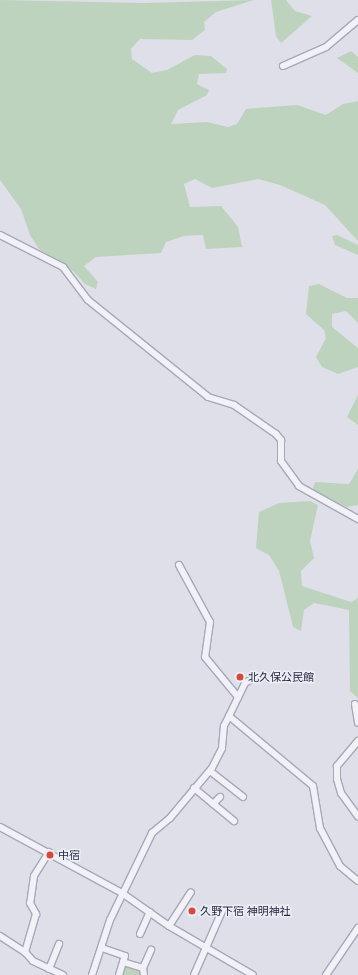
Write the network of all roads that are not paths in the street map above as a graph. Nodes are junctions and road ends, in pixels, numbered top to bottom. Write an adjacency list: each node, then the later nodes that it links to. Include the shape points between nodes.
1 (358, 20): 2 (street, via 326,46)
2 (283, 66)
3 (0, 234): 4 (street, via 63,267 88,300 208,397 234,405 276,434 281,440 281,461 299,486)
4 (358, 519)
5 (179, 565): 7 (street, via 210,622 205,657)
6 (252, 679): 7 (street, via 245,683)
7 (238, 698): 9 (street)
8 (355, 704): 10 (street)
9 (229, 716): 12 (street, via 224,726 222,748); 21 (street, via 313,786 320,828 340,866)
10 (358, 723)
11 (358, 741): 17 (street, via 337,766 336,779 341,793)
12 (210, 771): 13 (street); 15 (street)
13 (194, 788): 16 (street); 23 (street, via 170,818 152,833)
14 (220, 797): 16 (street)
15 (243, 797)
16 (214, 804): 18 (street)
17 (358, 816)
18 (234, 821)
19 (0, 827): 20 (street)
20 (49, 852): 23 (street); 34 (street, via 34,876 30,903 36,914)
21 (358, 881)
22 (190, 892): 26 (street)
23 (122, 893): 25 (street); 31 (street)
24 (222, 909): 32 (street)
25 (150, 912): 26 (street); 28 (street)
26 (169, 926): 32 (street)
27 (358, 928): 43 (street)
28 (140, 934)
29 (0, 936): 34 (street)
30 (59, 944): 36 (street)
31 (102, 948): 35 (street, via 125,956); 39 (street)
32 (208, 948): 41 (street); 42 (street)
33 (151, 950): 37 (street)
34 (25, 952): 36 (street, via 33,961)
35 (123, 962): 37 (street); 40 (street)
36 (49, 969): 38 (street)
37 (143, 972)
38 (63, 975)
39 (92, 975)
40 (119, 975)
41 (194, 975)
42 (254, 975)
43 (326, 975)

